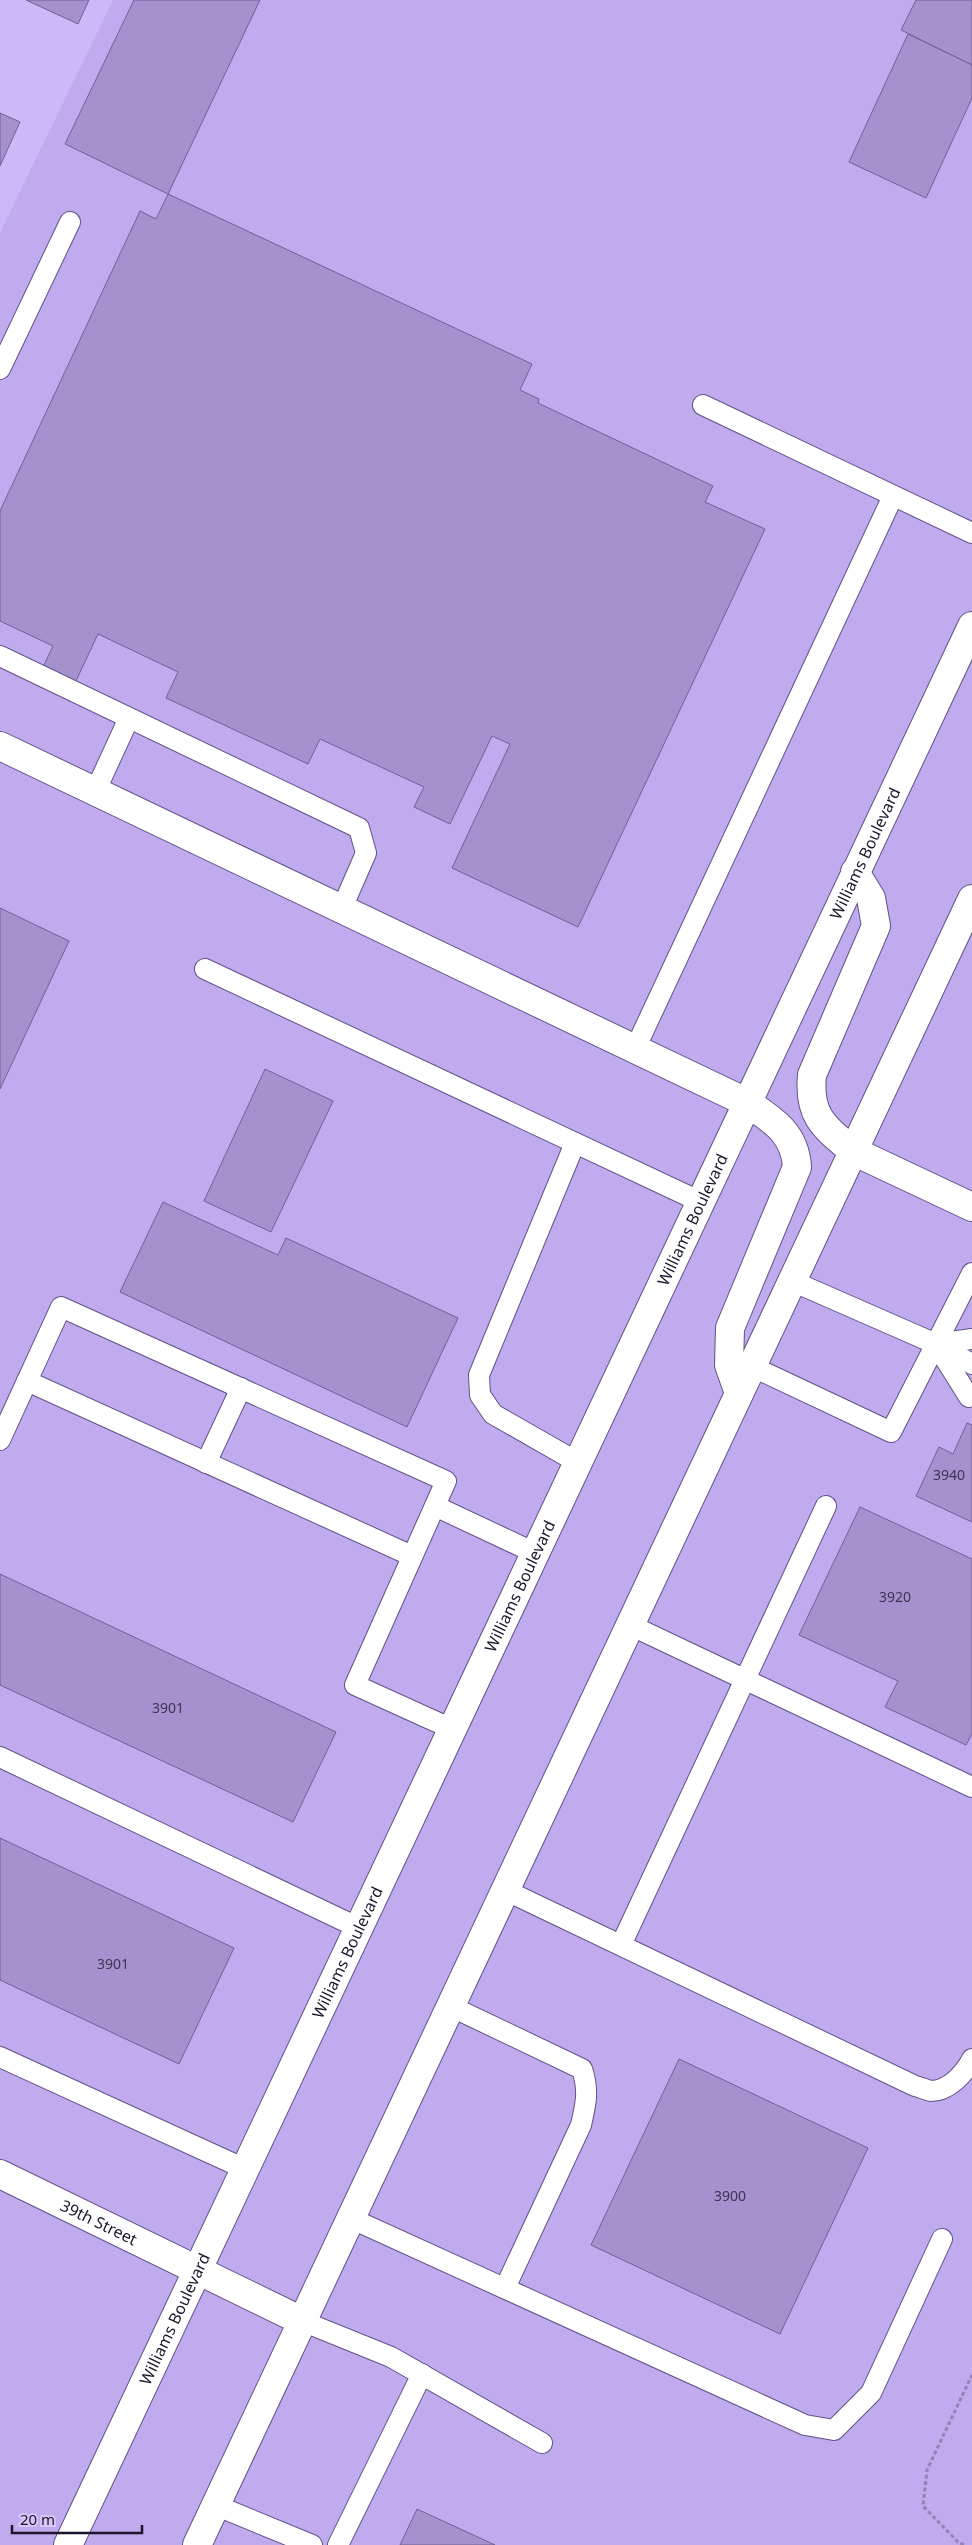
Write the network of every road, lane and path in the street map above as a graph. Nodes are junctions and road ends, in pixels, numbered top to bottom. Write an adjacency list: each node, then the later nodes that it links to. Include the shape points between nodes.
1 (70, 222): 2 (lane)
2 (0, 369)
3 (703, 405): 4 (lane)
4 (893, 496): 5 (lane); 15 (lane)
5 (972, 533)
6 (972, 626): 11 (main road, Williams Boulevard)
7 (0, 656): 8 (lane)
8 (129, 718): 10 (lane); 13 (lane, via 359,828 366,853)
9 (0, 746): 10 (main road)
10 (95, 792): 13 (main road)
11 (856, 872): 16 (main road, Williams Boulevard); 18 (main road, via 871,898 876,926 812,1075 810,1094 815,1112 825,1128)
12 (971, 900): 18 (main road)
13 (342, 908): 15 (main road)
14 (204, 969): 17 (lane)
15 (635, 1048): 16 (main road)
16 (746, 1102): 19 (main road, Williams Boulevard); 29 (main road, via 776,1122 788,1137 796,1152 797,1168 730,1328 729,1365)
17 (575, 1143): 19 (lane); 32 (lane, via 479,1375 480,1395 493,1414)
18 (853, 1151): 20 (main road); 22 (main road)
19 (701, 1202): 32 (main road, Williams Boulevard)
20 (972, 1207)
21 (972, 1273): 24 (lane)
22 (792, 1281): 24 (lane); 26 (main road)
23 (972, 1339): 24 (lane)
24 (936, 1344): 25 (lane); 26 (lane, via 891,1432); 30 (lane)
25 (972, 1364)
26 (751, 1366): 29 (main road)
27 (27, 1381): 28 (lane, via 61,1307); 31 (lane); 33 (lane)
28 (241, 1388): 33 (lane); 34 (lane, via 446,1481)
29 (739, 1393): 38 (main road)
30 (968, 1397)
31 (0, 1440)
32 (577, 1462): 36 (main road, Williams Boulevard)
33 (206, 1463): 37 (lane)
34 (435, 1506): 36 (lane); 37 (lane)
35 (826, 1506): 39 (lane)
36 (535, 1553): 40 (main road, Williams Boulevard)
37 (412, 1556): 40 (lane, via 356,1685)
38 (630, 1625): 39 (lane); 43 (main road)
39 (745, 1679): 42 (lane); 45 (lane)
40 (452, 1729): 44 (main road, Williams Boulevard)
41 (0, 1757): 44 (lane)
42 (972, 1787)
43 (505, 1890): 45 (lane); 46 (main road)
44 (359, 1928): 49 (main road, Williams Boulevard)
45 (621, 1945): 48 (lane, via 915,2086 932,2091 946,2087 959,2077)
46 (450, 2006): 51 (main road); 54 (lane, via 582,2070 587,2084 581,2125)
47 (0, 2057): 49 (lane)
48 (972, 2059)
49 (245, 2169): 53 (main road, Williams Boulevard)
50 (0, 2174): 53 (main road, 39th Street)
51 (350, 2218): 54 (lane); 55 (main road)
52 (942, 2239): 54 (lane, via 870,2393 834,2430 805,2425)
53 (197, 2272): 55 (main road, 39th Street); 60 (main road, Williams Boulevard)
54 (505, 2288)
55 (302, 2321): 56 (lane, via 391,2357); 59 (main road)
56 (422, 2374): 58 (lane); 63 (lane)
57 (972, 2375): 64 (path, via 927,2470 923,2506)
58 (542, 2443)
59 (215, 2505): 61 (main road); 62 (lane)
60 (68, 2545)
61 (197, 2545)
62 (312, 2545)
63 (338, 2545)
64 (964, 2545)

